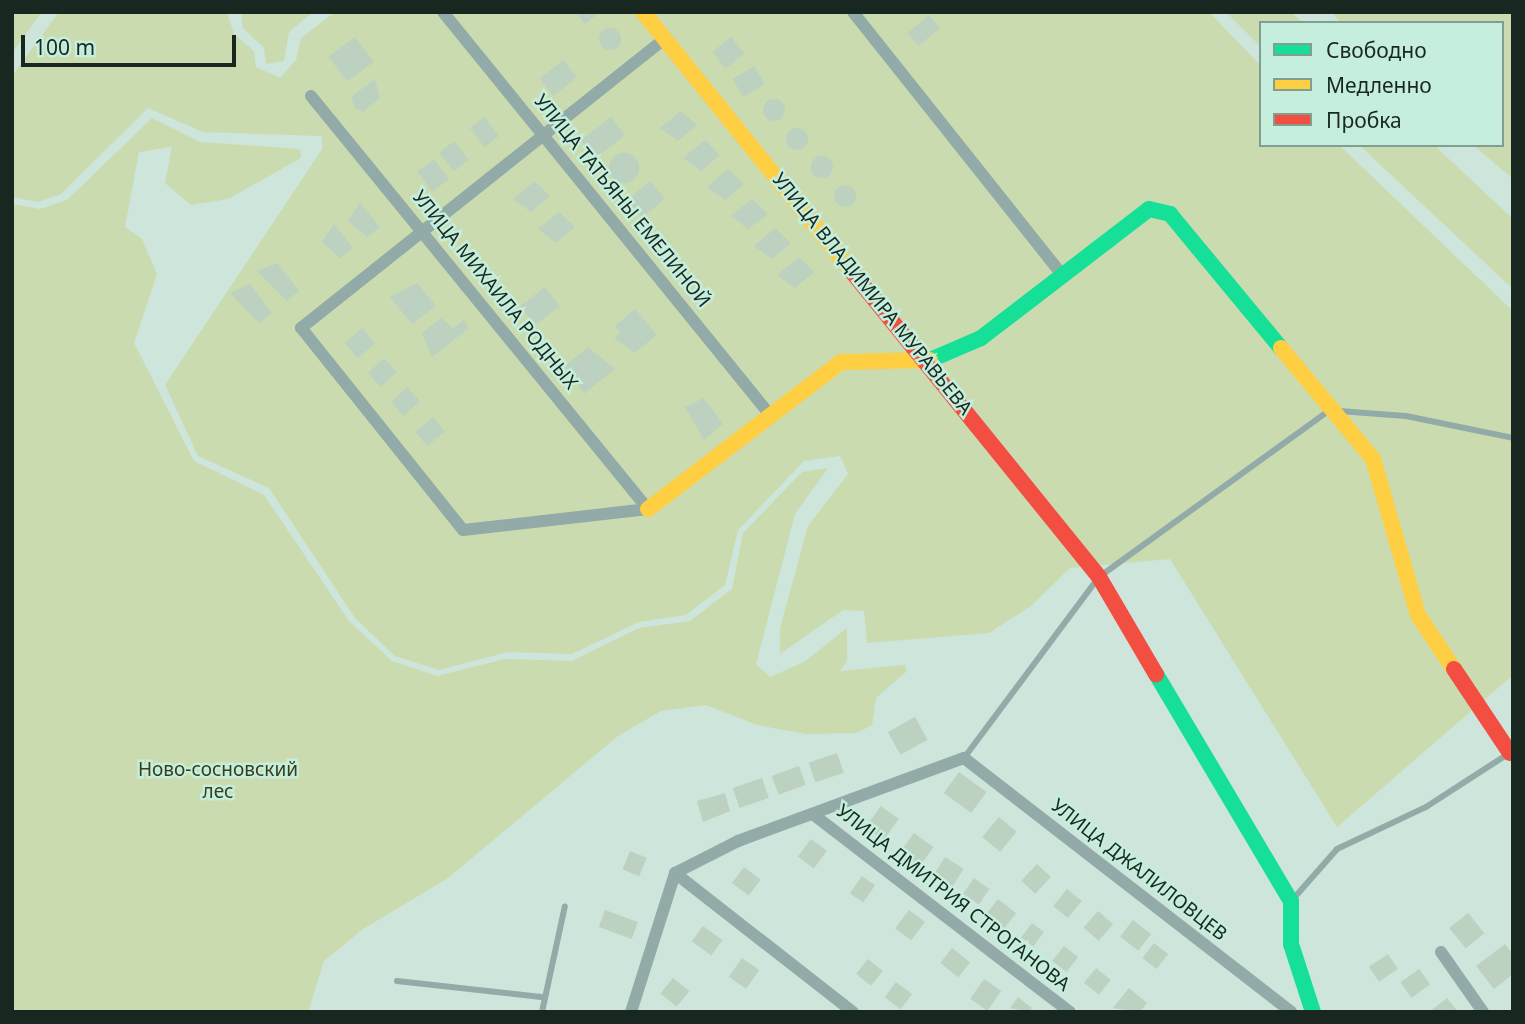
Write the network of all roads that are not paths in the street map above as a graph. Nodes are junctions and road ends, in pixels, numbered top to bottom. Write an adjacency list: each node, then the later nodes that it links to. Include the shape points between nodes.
1 (443, 12): 6 (street, УЛИЦА ТАТЬЯНЫ ЕМЕЛИНОЙ)
2 (643, 12): 4 (street, УЛИЦА ВЛАДИМИРА МУРАВЬЕВА)
3 (853, 12): 8 (street)
4 (664, 39): 6 (street); 9 (street, УЛИЦА ВЛАДИМИРА МУРАВЬЕВА)
5 (312, 96): 7 (street, УЛИЦА МИХАИЛА РОДНЫХ)
6 (543, 135): 7 (street); 11 (street, УЛИЦА ТАТЬЯНЫ ЕМЕЛИНОЙ)
7 (422, 232): 13 (street, УЛИЦА МИХАИЛА РОДНЫХ); 13 (street, via 301,328 463,530)
8 (1060, 272): 9 (street, via 981,338); 10 (street, via 1149,209 1170,214)
9 (928, 361): 11 (street, via 841,362); 14 (street, УЛИЦА ВЛАДИМИРА МУРАВЬЕВА)
10 (1329, 410): 12 (lane, via 1406,416); 14 (lane); 15 (street, via 1373,459 1418,615)
11 (770, 415): 13 (street)
12 (1513, 438)
13 (648, 509)
14 (1100, 577): 16 (lane); 19 (street, УЛИЦА ВЛАДИМИРА МУРАВЬЕВА)
15 (1511, 752): 19 (lane, via 1426,807 1337,849)
16 (964, 758): 17 (street); 28 (street, УЛИЦА ДЖАЛИЛОВЦЕВ)
17 (814, 815): 18 (street, via 738,841); 27 (street, УЛИЦА ДМИТРИЯ СТРОГАНОВА)
18 (675, 873): 25 (street); 26 (street)
19 (1291, 901): 29 (street, via 1291,944)
20 (565, 905): 23 (lane)
21 (1441, 952): 30 (street)
22 (397, 981): 23 (lane)
23 (541, 997): 24 (lane)
24 (542, 1012)
25 (631, 1012)
26 (853, 1012)
27 (1070, 1012)
28 (1291, 1012)
29 (1313, 1012)
30 (1483, 1012)

